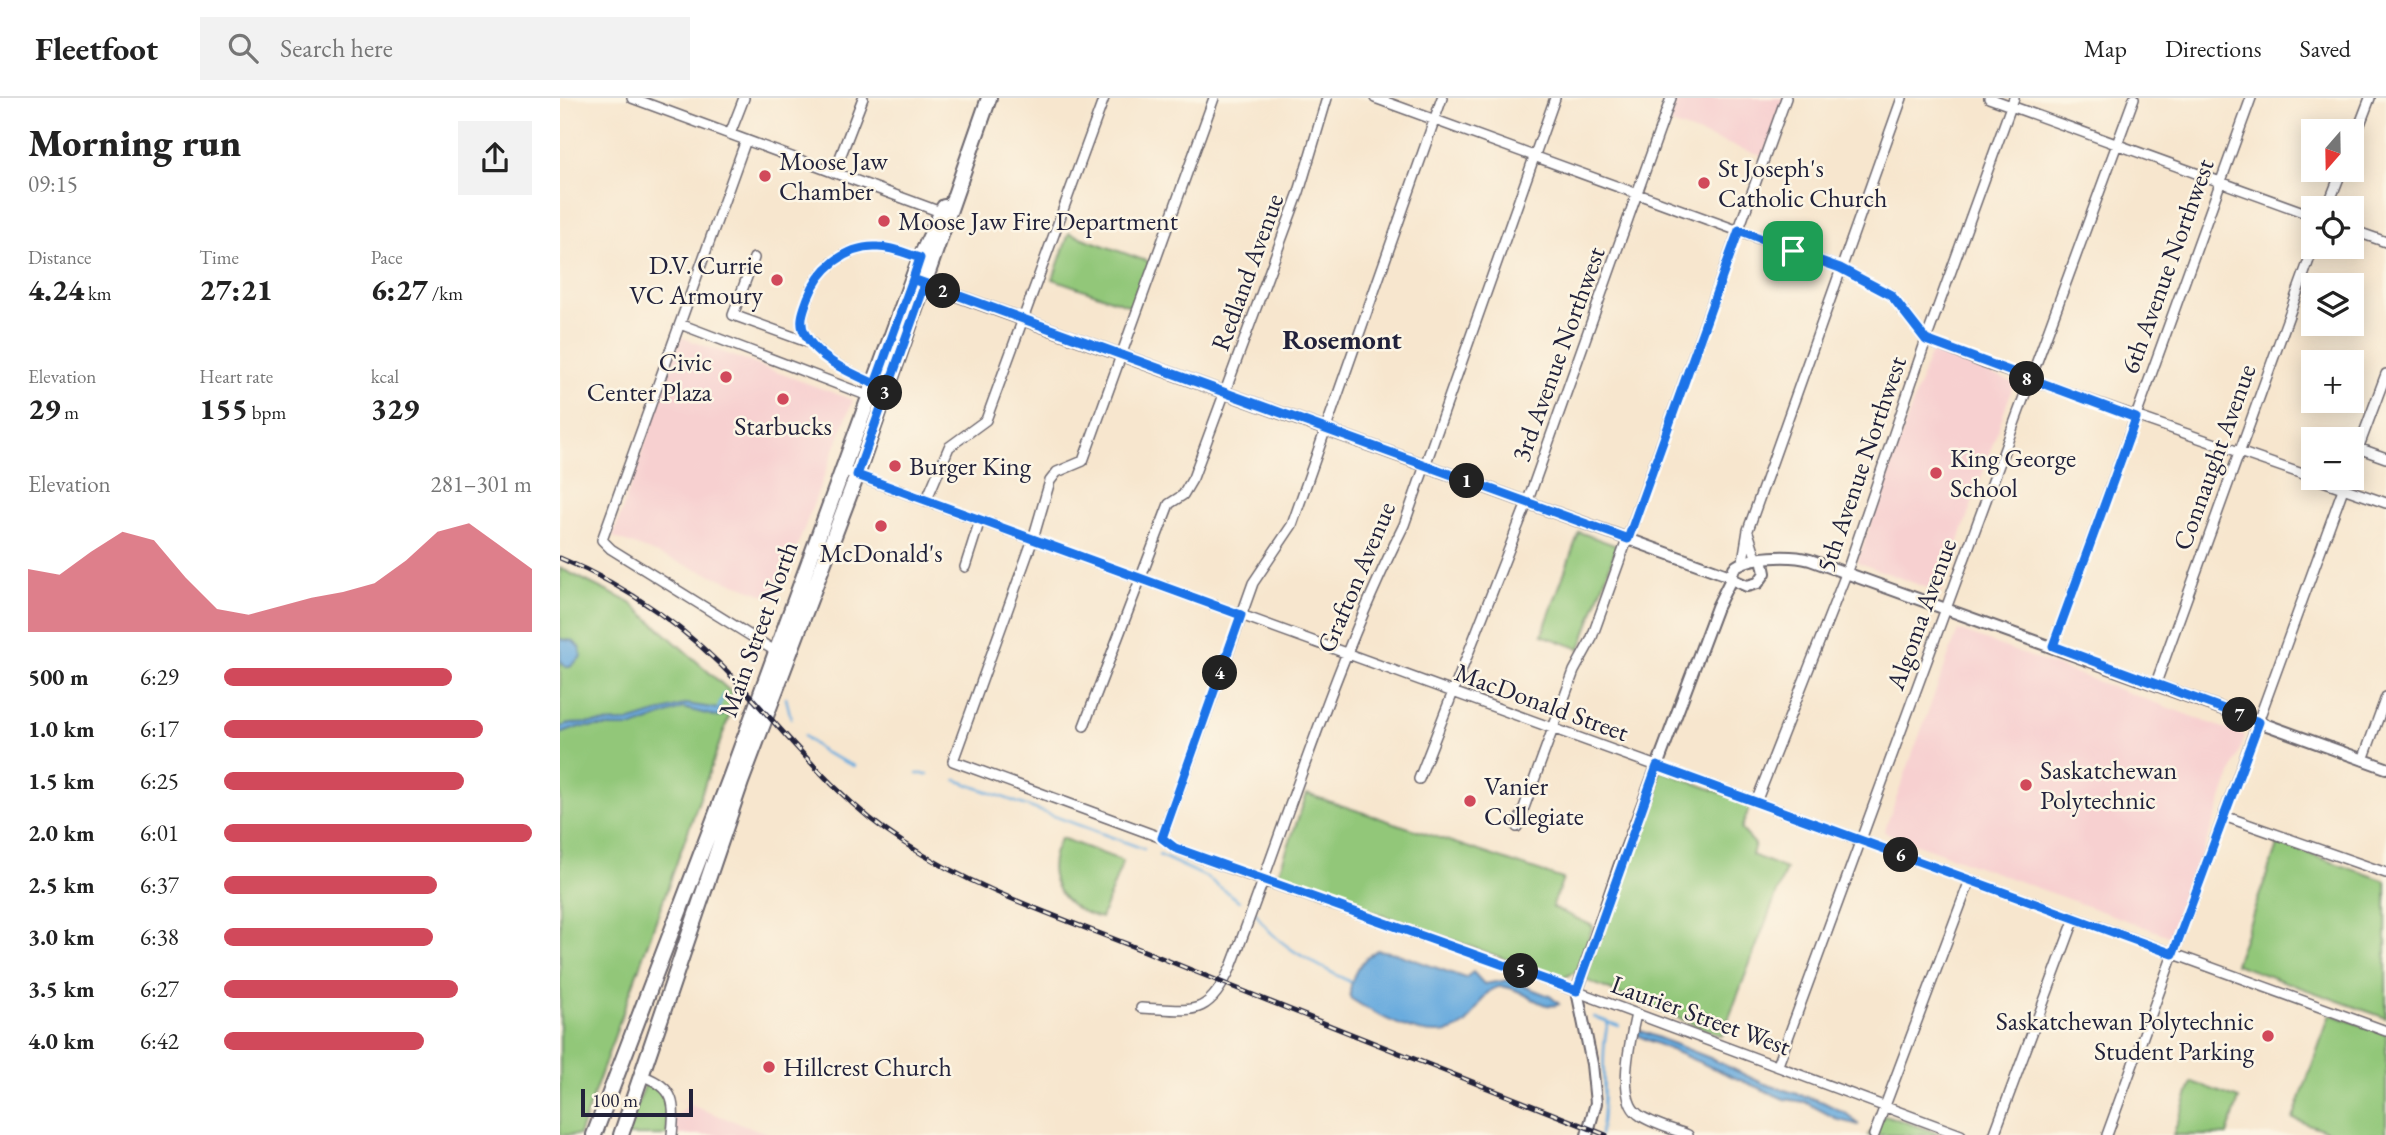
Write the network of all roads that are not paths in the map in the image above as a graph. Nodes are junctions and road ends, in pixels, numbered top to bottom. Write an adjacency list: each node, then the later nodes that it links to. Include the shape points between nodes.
1 (632, 98): 21 (street)
2 (744, 98): 21 (street)
3 (863, 98): 25 (street)
4 (989, 98): 29 (main road, Main Street North)
5 (1104, 98): 38 (street)
6 (1214, 98): 42 (street)
7 (1328, 98): 46 (street, Redland Avenue, via 1299,192)
8 (1375, 98): 20 (street)
9 (1442, 98): 20 (street)
10 (1555, 98): 24 (street, Grafton Avenue)
11 (1671, 98): 27 (street, 3rd Avenue Northwest)
12 (1786, 98): 30 (street)
13 (1902, 98): 36 (street)
14 (1989, 98): 18 (street)
15 (2134, 98): 23 (street, Algoma Avenue)
16 (2251, 98): 26 (street, 6th Avenue Northwest)
17 (2370, 98): 19 (street)
18 (2012, 102): 23 (street); 40 (street, 5th Avenue Northwest)
19 (2362, 119)
20 (1434, 120): 24 (street); 48 (street)
21 (730, 134): 22 (street)
22 (746, 140): 25 (street); 39 (street)
23 (2115, 145): 26 (street); 43 (street, Algoma Avenue)
24 (1535, 156): 27 (street); 53 (street, Grafton Avenue)
25 (834, 173): 29 (street)
26 (2219, 181): 28 (street); 47 (street, 6th Avenue Northwest)
27 (1637, 194): 30 (street); 60 (street, 3rd Avenue Northwest)
28 (2301, 211)
29 (946, 214): 34 (main road, Main Street North); 37 (main road, Main Street North)
30 (1739, 230): 36 (street); 64 (street)
31 (2364, 234): 32 (street)
32 (2386, 242)
33 (754, 258): 41 (street, via 733,315)
34 (920, 258): 37 (main road, Main Street North); 41 (street, via 876,246 827,266 815,280 801,318)
35 (2309, 259): 51 (street, Connaught Avenue)
36 (1840, 268): 40 (street, via 1891,295); 63 (street)
37 (919, 282): 38 (street); 45 (main road, Main Street North); 56 (main road, Main Street North)
38 (1024, 320): 42 (street); 59 (street, via 986,420 949,447)
39 (680, 324): 45 (street); 76 (street, via 603,540 611,550)
40 (1926, 340): 43 (street); 71 (street, 5th Avenue Northwest)
41 (814, 345): 45 (street)
42 (1120, 355): 46 (street); 65 (street, via 1083,461 1057,472 1050,481)
43 (2029, 379): 47 (street); 73 (street, Algoma Avenue)
44 (2385, 380): 49 (street)
45 (873, 390): 54 (main road, Main Street North)
46 (1224, 393): 48 (street); 72 (street, Redland Avenue, via 1192,478 1183,495 1169,504)
47 (2136, 418): 51 (street); 75 (street, 6th Avenue Northwest)
48 (1327, 430): 53 (street); 74 (street, via 1292,525 1253,583)
49 (2364, 433)
50 (2364, 450): 52 (street)
51 (2238, 451): 55 (street); 78 (street, Connaught Avenue)
52 (2386, 458)
53 (1423, 465): 60 (street); 77 (street, Grafton Avenue, via 1404,525)
54 (842, 470): 56 (street, MacDonald Street); 76 (main road, Main Street North)
55 (2301, 474)
56 (857, 475): 59 (street, MacDonald Street); 103 (main road, Main Street North, via 741,782)
57 (2343, 490): 81 (street)
58 (2346, 490): 61 (street)
59 (926, 500): 62 (street, MacDonald Street)
60 (1527, 503): 64 (street); 79 (street, 3rd Avenue Northwest)
61 (2386, 503)
62 (980, 520): 65 (street, MacDonald Street); 68 (street)
63 (1748, 530): 66 (street); 70 (street)
64 (1628, 539): 70 (street, via 1699,566); 83 (street)
65 (1033, 540): 72 (street, MacDonald Street); 91 (street, Laurier Street West, via 953,761)
66 (1759, 557): 67 (street, via 1794,556); 69 (street); 70 (street)
67 (1815, 563): 69 (street, via 1792,562); 71 (street)
68 (965, 567)
69 (1765, 573): 70 (street, via 1753,585)
70 (1736, 574): 85 (street)
71 (1846, 574): 73 (street); 88 (street, 5th Avenue Northwest)
72 (1140, 578): 74 (street, MacDonald Street); 82 (street, Redland Avenue)
73 (1945, 610): 75 (street); 92 (street, Algoma Avenue)
74 (1241, 615): 77 (street, MacDonald Street); 91 (street)
75 (2053, 646): 78 (street)
76 (775, 651): 105 (main road, Main Street North)
77 (1348, 654): 79 (street, MacDonald Street); 94 (street, Grafton Avenue)
78 (2156, 683): 81 (street)
79 (1452, 692): 83 (street, MacDonald Street); 87 (street, 3rd Avenue Northwest)
80 (2386, 697): 84 (street)
81 (2259, 722): 84 (street); 89 (street)
82 (1084, 726)
83 (1554, 729): 85 (street, MacDonald Street); 90 (street)
84 (2363, 760): 86 (street)
85 (1657, 766): 88 (street, MacDonald Street); 98 (street)
86 (2386, 768)
87 (1419, 779)
88 (1756, 802): 92 (street, MacDonald Street)
89 (2224, 816): 93 (street); 97 (street)
90 (1517, 827)
91 (1162, 838): 94 (street, Laurier Street West, via 1175,848)
92 (1861, 840): 95 (street, MacDonald Street); 102 (street, Algoma Avenue)
93 (2386, 873)
94 (1262, 880): 98 (street, Laurier Street West); 99 (street, Grafton Avenue, via 1231,967 1214,999 1195,1010)
95 (1970, 880): 96 (street, MacDonald Street); 104 (street)
96 (2075, 918): 97 (street, MacDonald Street); 112 (street)
97 (2173, 954): 101 (street, MacDonald Street); 113 (street)
98 (1577, 991): 100 (street, Laurier Street West); 108 (street, via 1596,1103)
99 (1141, 1008)
100 (1636, 1014): 102 (street, Laurier Street West); 109 (street, via 1626,1058 1629,1101 1637,1114)
101 (2386, 1031)
102 (1778, 1065): 104 (street, Laurier Street West)
103 (643, 1076): 106 (main road, Main Street North); 107 (street, via 658,1081 671,1094)
104 (1886, 1107): 110 (street); 111 (street, Laurier Street West)
105 (594, 1135)
106 (621, 1135)
107 (672, 1135)
108 (1587, 1135)
109 (1688, 1135)
110 (1874, 1135)
111 (1961, 1135)
112 (1994, 1135)
113 (2107, 1135)

